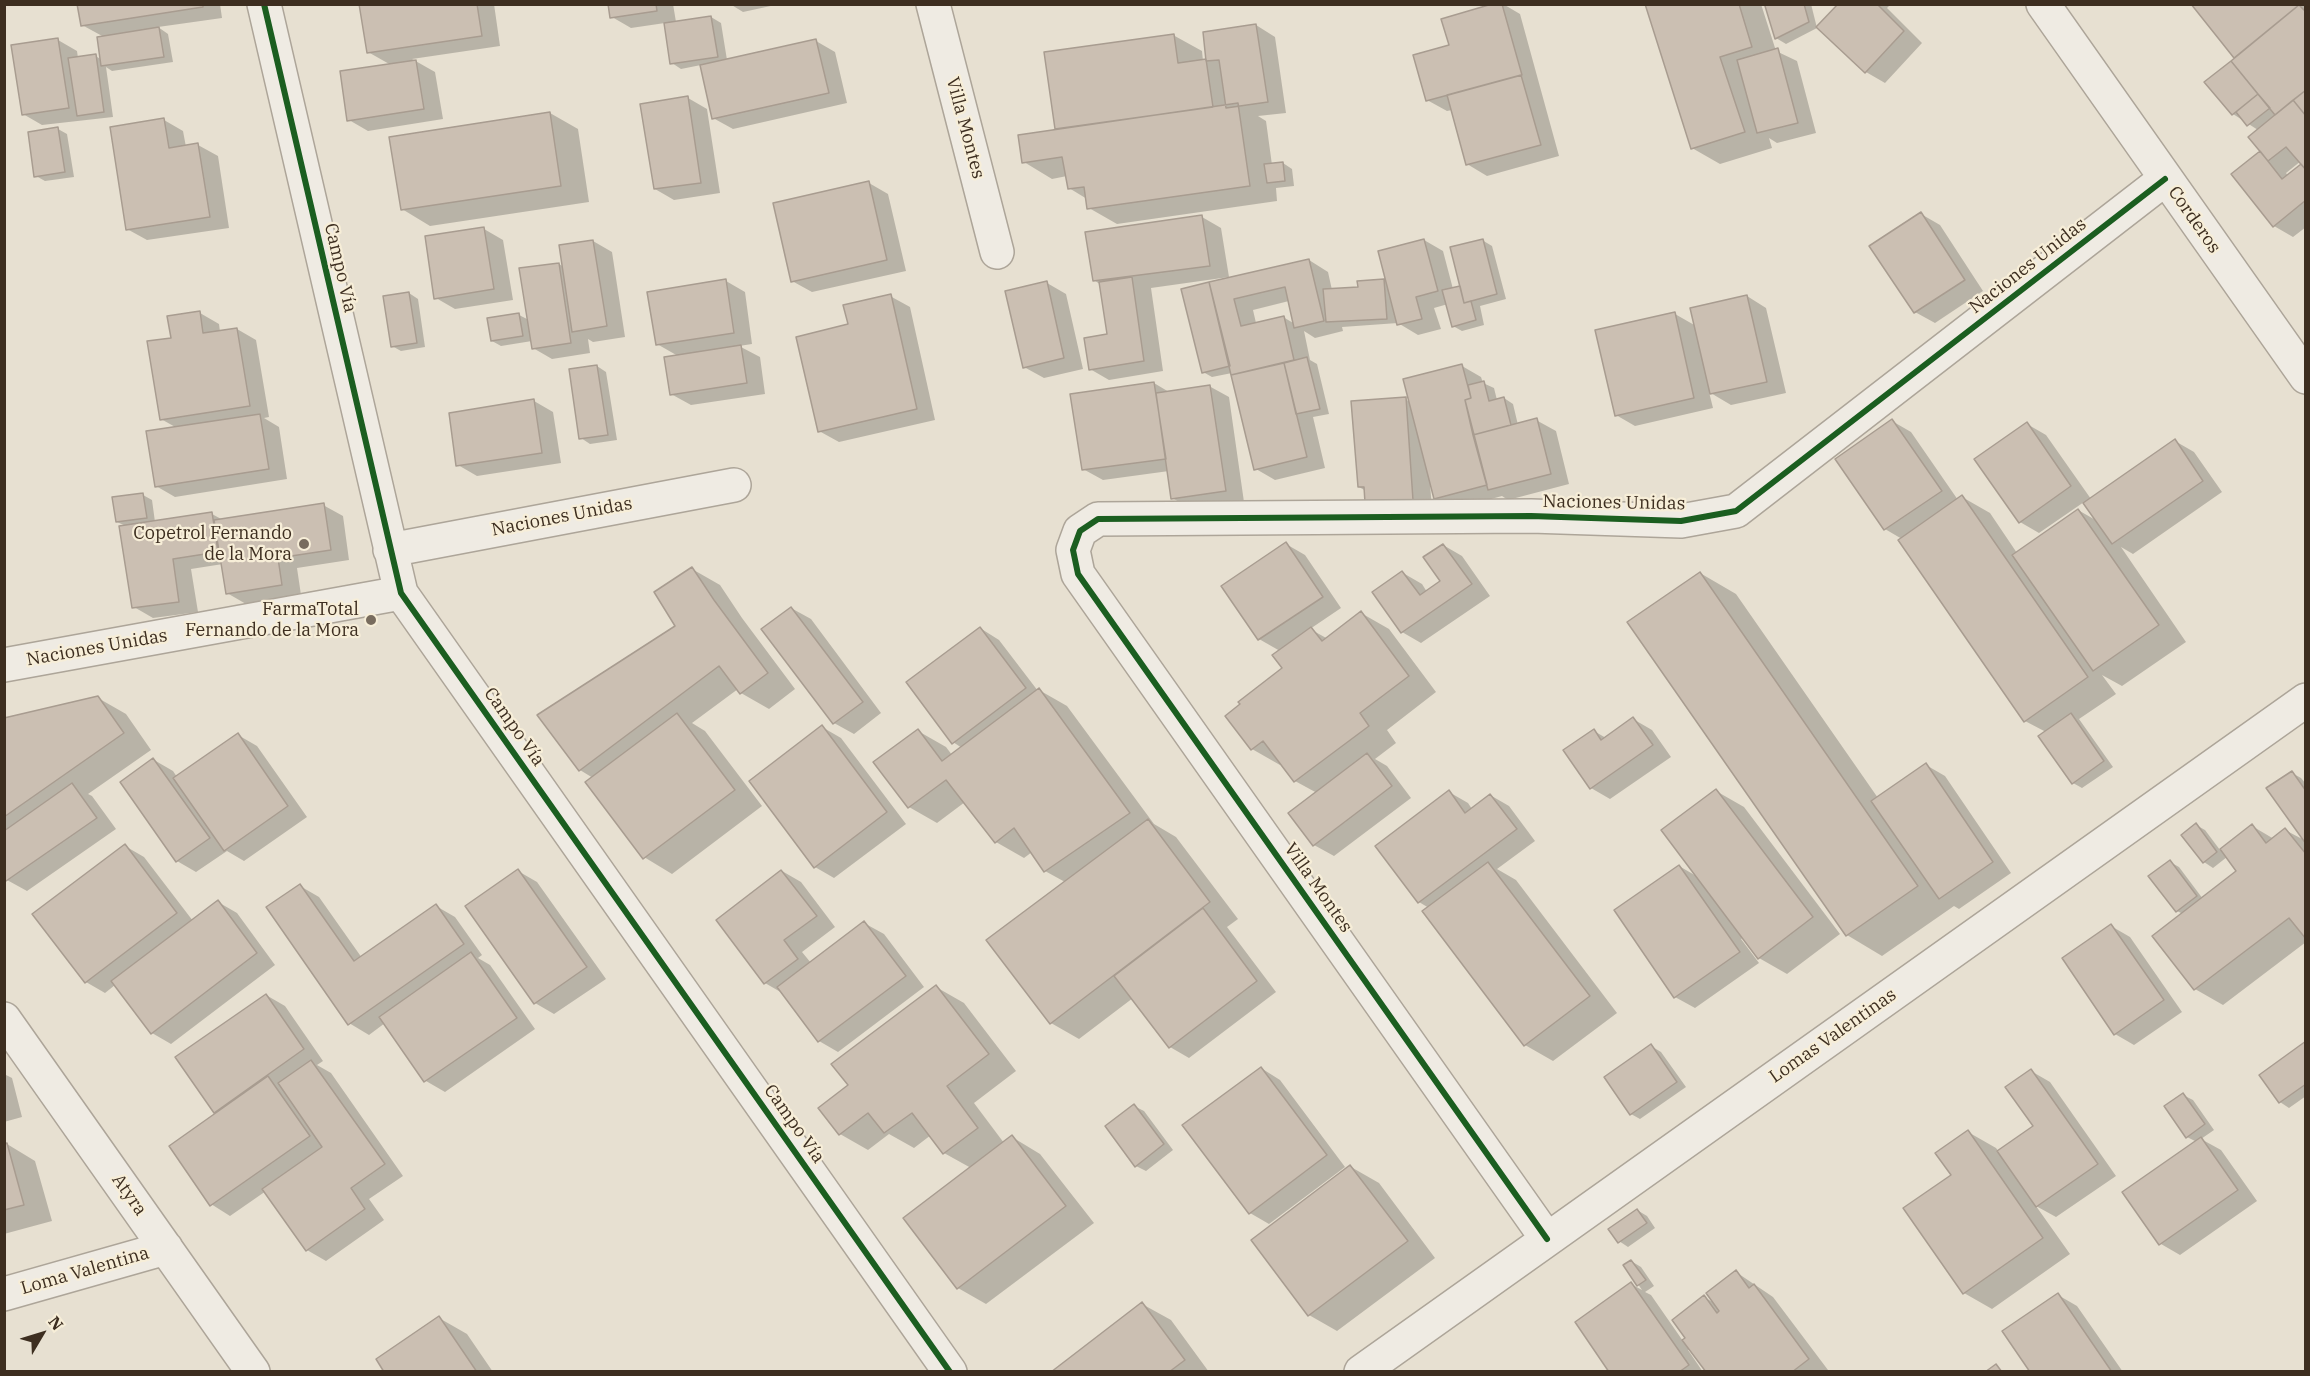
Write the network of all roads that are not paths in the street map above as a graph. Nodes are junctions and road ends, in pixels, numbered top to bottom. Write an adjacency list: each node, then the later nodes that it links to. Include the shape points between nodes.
1 (264, 4): 8 (street, Campo Vía)
2 (933, 4): 5 (street, Villa Montes)
3 (2043, 4): 4 (street, Corderos)
4 (2165, 179): 6 (street, Corderos); 9 (street, Naciones Unidas, via 1736,511 1681,521 1531,516 1098,519 1080,531)
5 (996, 252)
6 (2306, 377)
7 (735, 485): 8 (street, Naciones Unidas)
8 (390, 550): 10 (street, Campo Vía)
9 (1073, 550): 14 (street, Villa Montes, via 1078,574)
10 (401, 593): 11 (street, Naciones Unidas); 18 (street, Campo Vía)
11 (4, 665)
12 (2306, 700): 14 (street, Lomas Valentinas)
13 (4, 1019): 15 (street, Atyra)
14 (1547, 1239): 19 (street, Lomas Valentinas)
15 (166, 1248): 16 (street, Loma Valentina); 17 (street, Atyra)
16 (4, 1294)
17 (253, 1371)
18 (950, 1371)
19 (1361, 1371)

